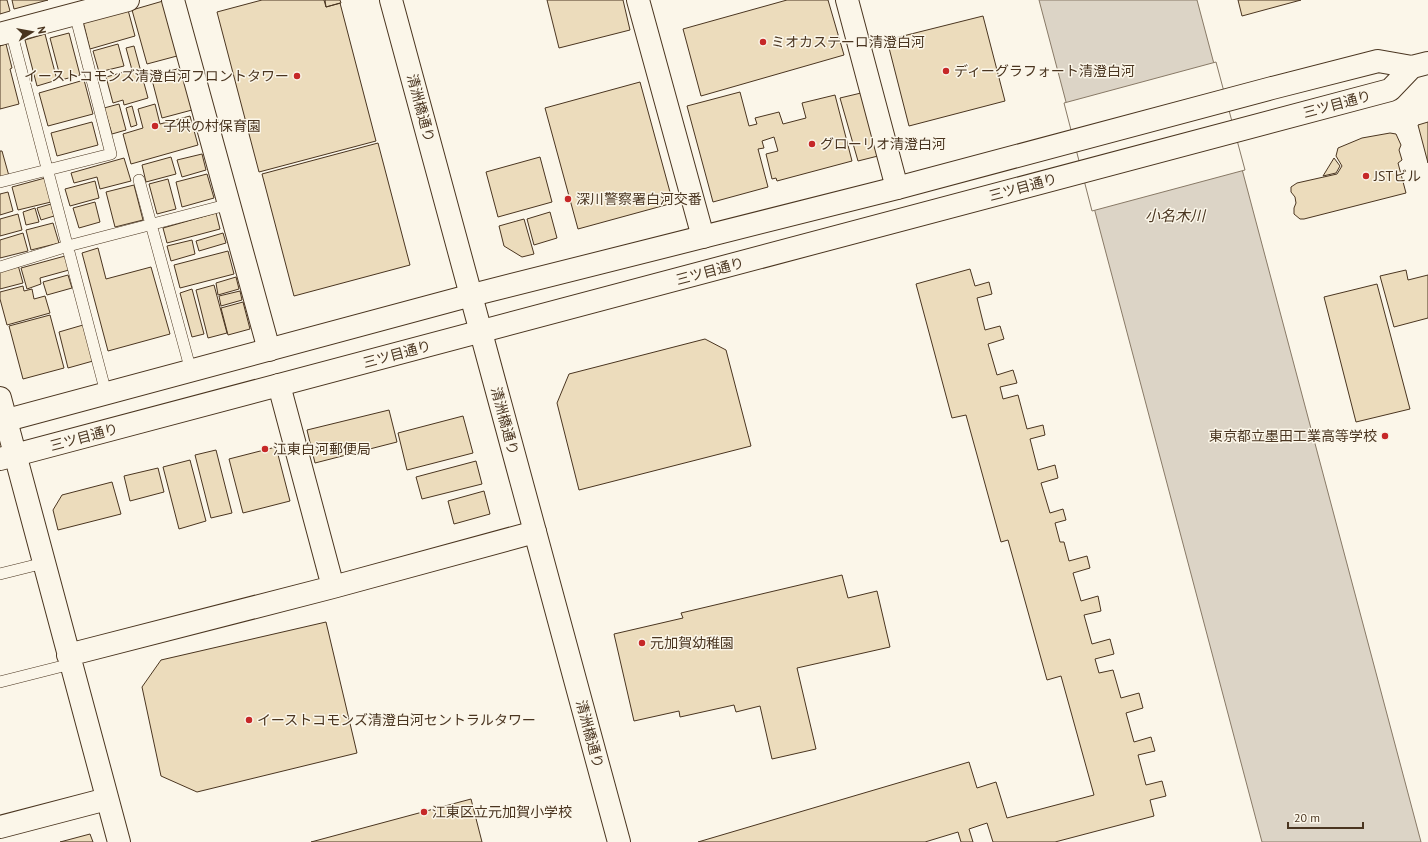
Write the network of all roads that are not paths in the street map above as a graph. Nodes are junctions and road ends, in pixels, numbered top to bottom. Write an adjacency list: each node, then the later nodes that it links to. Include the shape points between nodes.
1 (128, 0): 6 (main road)
2 (173, 0): 13 (main road)
3 (391, 0): 18 (main road, 清洲橋通り)
4 (638, 0): 15 (main road)
5 (847, 0): 12 (main road)
6 (75, 14): 7 (main road); 9 (lane, via 111,154)
7 (6, 33): 9 (lane)
8 (1420, 65): 12 (main road, 三ツ目通り, via 1378,61); 19 (main road, 三ツ目通り, via 1390,90)
9 (48, 170): 11 (lane); 16 (lane)
10 (139, 180): 14 (lane)
11 (0, 182)
12 (897, 188): 15 (main road, 三ツ目通り)
13 (230, 204): 14 (lane); 20 (main road)
14 (151, 225): 16 (lane); 21 (lane)
15 (703, 237): 18 (main road, 三ツ目通り)
16 (68, 246): 17 (lane); 23 (lane)
17 (0, 267)
18 (472, 295): 19 (main road, 清洲橋通り); 20 (main road, 三ツ目通り)
19 (481, 332): 22 (main road, 三ツ目通り); 27 (main road, 清洲橋通り)
20 (269, 350): 21 (main road, 三ツ目通り)
21 (191, 371): 23 (main road, 三ツ目通り)
22 (278, 385): 26 (main road, 三ツ目通り); 30 (main road)
23 (106, 393): 25 (main road, 三ツ目通り)
24 (0, 398): 25 (main road)
25 (3, 421): 26 (main road)
26 (8, 457): 28 (main road)
27 (535, 532): 30 (main road); 36 (main road, 清洲橋通り)
28 (44, 563): 29 (lane); 31 (main road)
29 (0, 574)
30 (333, 587): 31 (main road)
31 (70, 659): 32 (lane); 33 (main road)
32 (0, 682)
33 (107, 799): 34 (main road); 35 (main road)
34 (0, 827)
35 (119, 842)
36 (619, 842)

